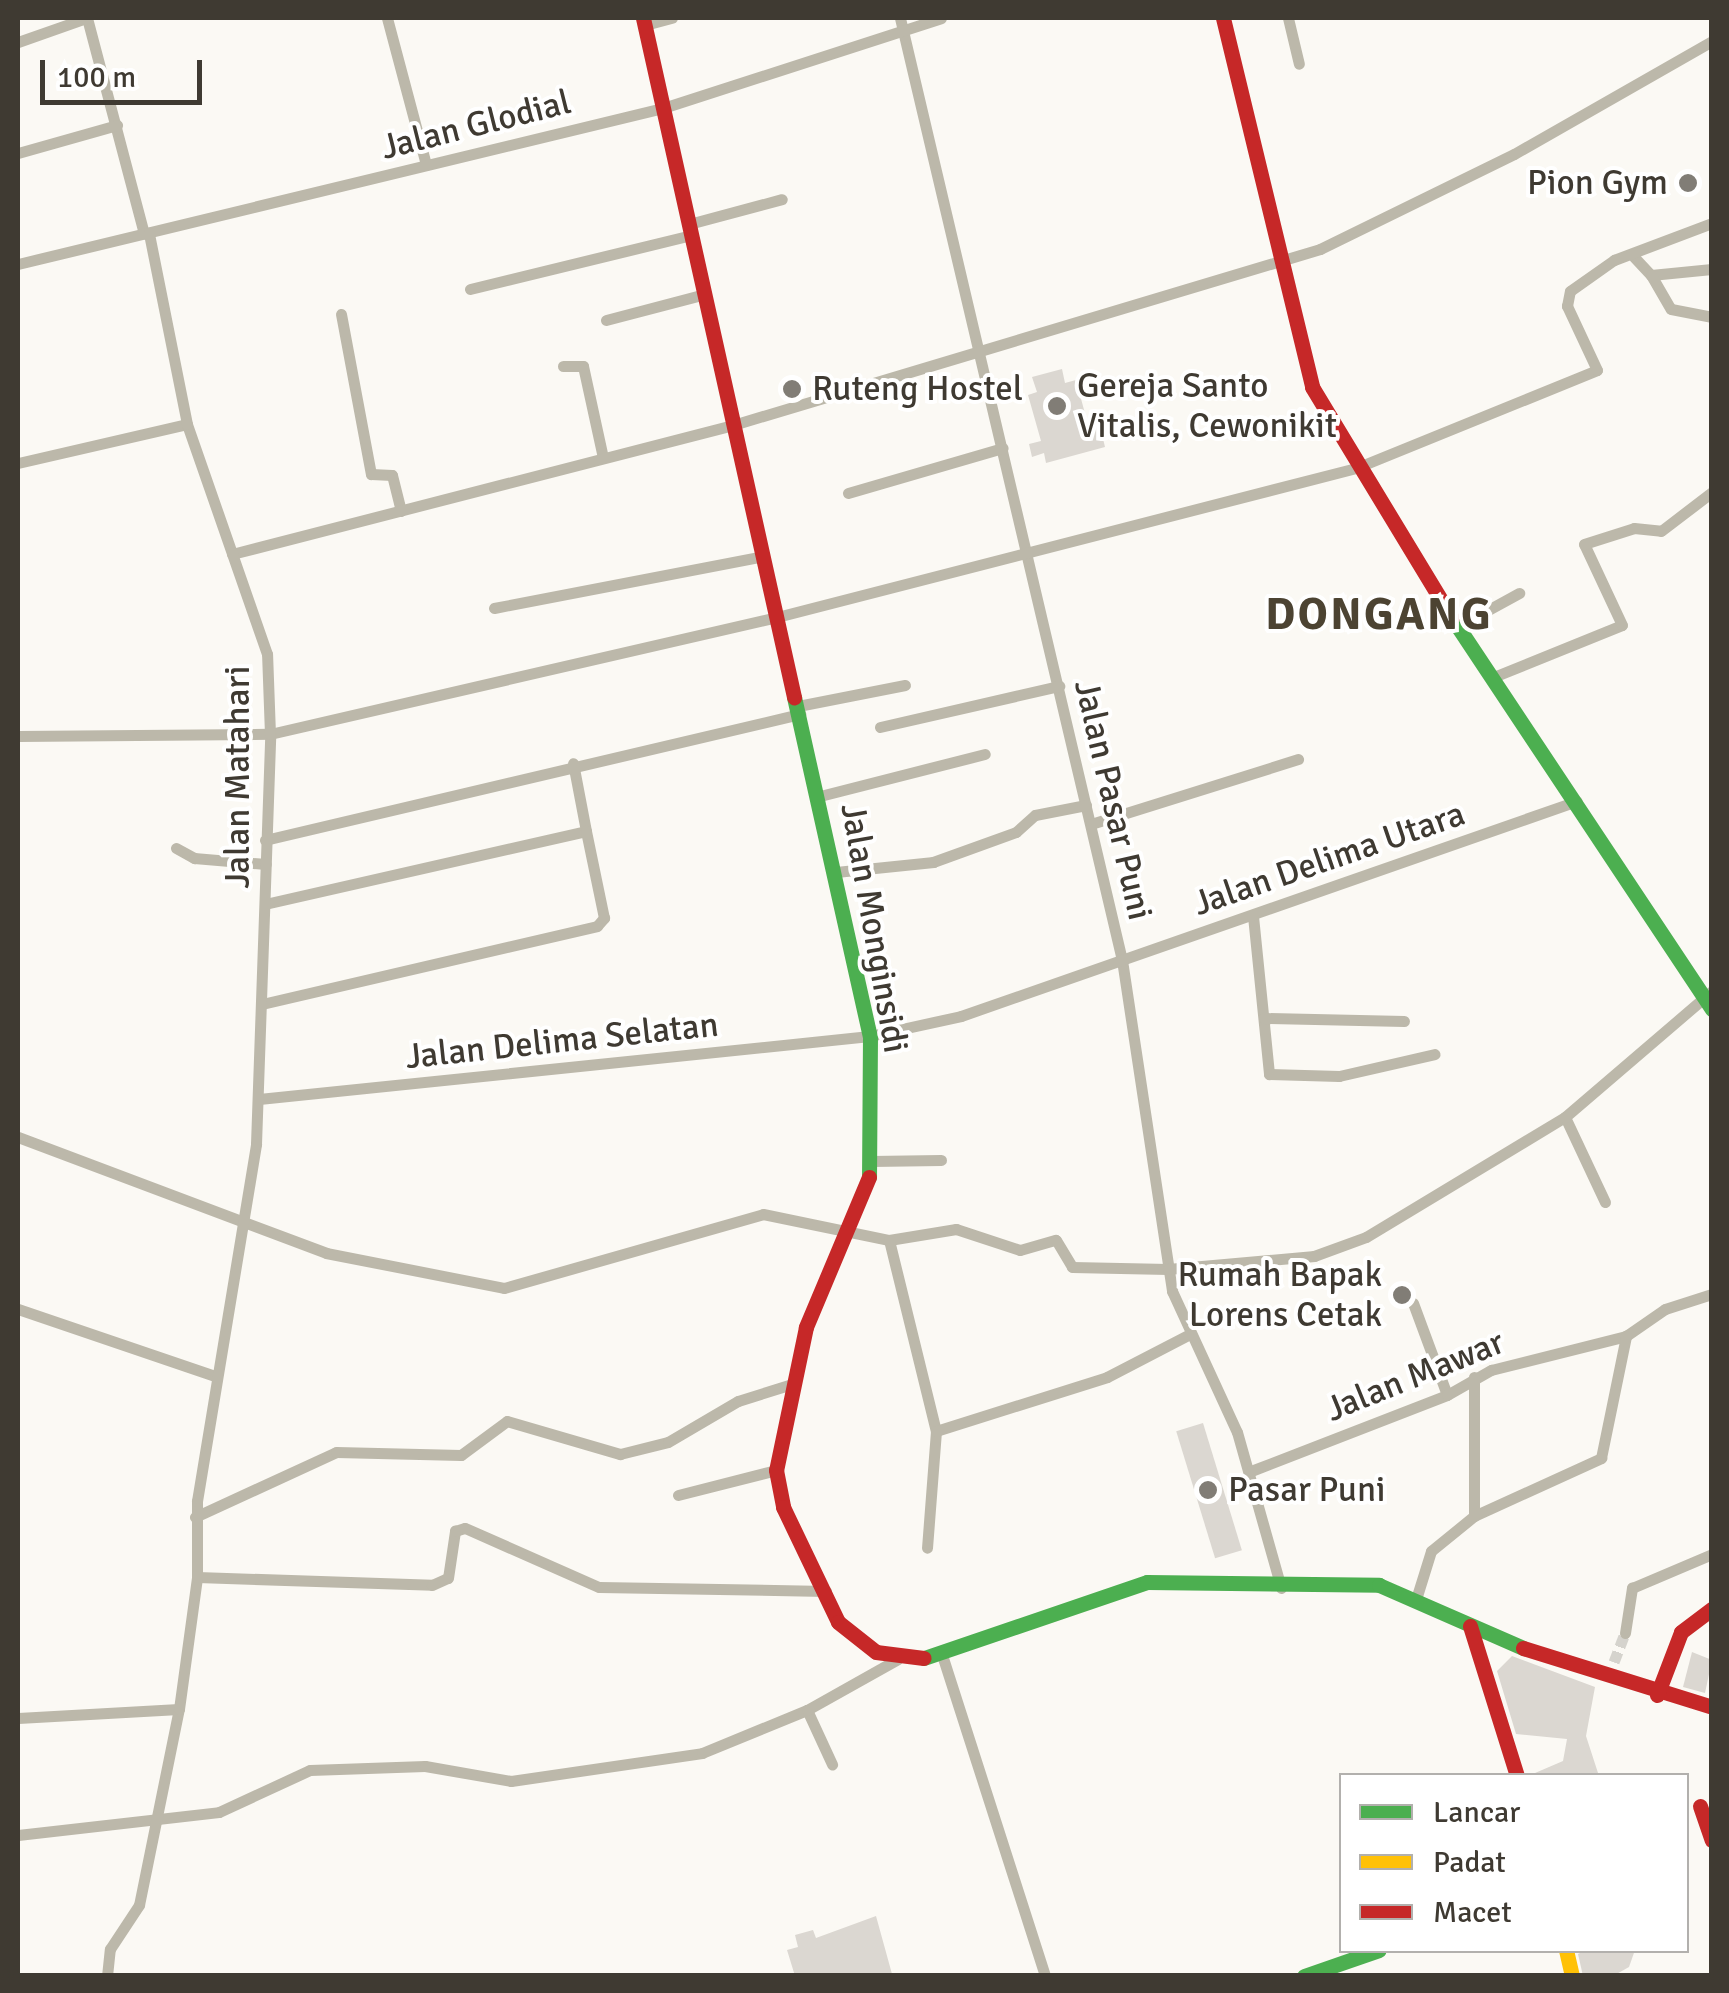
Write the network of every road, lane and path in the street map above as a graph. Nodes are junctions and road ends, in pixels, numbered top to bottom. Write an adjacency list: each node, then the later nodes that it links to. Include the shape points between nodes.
1 (86, 18): 9 (street); 13 (street, Jalan Matahari)
2 (387, 18): 15 (street)
3 (672, 18): 7 (street)
4 (941, 18): 8 (street, Jalan Glodial)
5 (1223, 18): 21 (street)
6 (1288, 18): 11 (street)
7 (644, 21): 12 (street, Jalan Monginsidi)
8 (902, 24): 12 (street, Jalan Glodial); 30 (street, Jalan Pasar Puni)
9 (18, 42)
10 (1712, 42): 21 (street, via 1367,230)
11 (1299, 64)
12 (663, 108): 15 (street, Jalan Glodial); 18 (street, Jalan Monginsidi)
13 (117, 125): 14 (street); 19 (street, Jalan Matahari)
14 (18, 153)
15 (426, 165): 19 (street, Jalan Glodial)
16 (782, 199): 18 (street)
17 (1712, 222): 20 (street)
18 (690, 229): 25 (street); 26 (street, Jalan Monginsidi)
19 (146, 234): 22 (street, Jalan Glodial); 32 (street, Jalan Matahari)
20 (1634, 257): 24 (street); 37 (street, via 1581,278 1568,295 1597,370)
21 (1280, 261): 30 (street); 37 (street, via 1308,377)
22 (18, 264)
23 (1712, 269): 24 (street)
24 (1651, 276): 28 (street, via 1670,309)
25 (470, 290)
26 (704, 294): 29 (street); 33 (street, Jalan Monginsidi)
27 (341, 314): 40 (street, via 370,472 392,475)
28 (1712, 318)
29 (606, 320)
30 (979, 352): 33 (street); 34 (street, Jalan Pasar Puni)
31 (563, 366): 35 (street, via 582,366)
32 (187, 424): 36 (street); 42 (street, Jalan Matahari)
33 (733, 424): 35 (street); 43 (street, Jalan Monginsidi)
34 (1003, 448): 39 (street); 41 (street, Jalan Pasar Puni)
35 (603, 458): 40 (street)
36 (18, 463)
37 (1356, 468): 41 (street); 47 (street)
38 (1712, 492): 48 (street, via 1661,531 1636,528 1584,544 1622,625)
39 (848, 493)
40 (401, 511): 42 (street)
41 (1026, 552): 46 (street); 50 (street, Jalan Pasar Puni)
42 (232, 554): 53 (street, Jalan Matahari, via 267,654)
43 (763, 556): 45 (street); 46 (street, Jalan Monginsidi)
44 (1519, 593): 47 (street)
45 (494, 608)
46 (777, 617): 51 (street, Jalan Monginsidi); 53 (street)
47 (1457, 627): 48 (street)
48 (1491, 678): 59 (street)
49 (905, 686): 51 (street)
50 (1059, 686): 52 (street); 60 (street, Jalan Pasar Puni)
51 (799, 710): 57 (street); 58 (street, Jalan Monginsidi)
52 (880, 727)
53 (270, 734): 54 (street); 63 (street, Jalan Matahari)
54 (18, 736)
55 (985, 754): 58 (street)
56 (1298, 759): 61 (street)
57 (574, 764): 62 (street); 63 (street)
58 (820, 796): 66 (street, Jalan Monginsidi)
59 (1577, 800): 68 (street, Jalan Delima Utara); 70 (street)
60 (1086, 805): 61 (street, Jalan Pasar Puni); 66 (street, via 1035,815 1016,832 933,862)
61 (1091, 824): 69 (street, Jalan Pasar Puni)
62 (586, 831): 67 (street); 71 (street, via 604,918 597,926)
63 (264, 840): 65 (street, Jalan Matahari)
64 (176, 848): 65 (street, via 194,858)
65 (266, 864): 67 (street, Jalan Matahari)
66 (836, 872): 74 (street, Jalan Monginsidi)
67 (265, 904): 71 (street, Jalan Matahari)
68 (1253, 916): 69 (street, Jalan Delima Utara); 72 (street)
69 (1122, 960): 74 (street, Jalan Delima Utara, via 961,1016); 85 (street, Jalan Pasar Puni)
70 (1709, 999): 77 (street)
71 (262, 1004): 76 (street, Jalan Matahari)
72 (1264, 1018): 73 (street); 75 (street, via 1270,1074 1339,1076)
73 (1404, 1021)
74 (870, 1036): 76 (street, Jalan Delima Selatan); 80 (street, Jalan Monginsidi)
75 (1434, 1054)
76 (259, 1098): 82 (street, Jalan Matahari)
77 (1566, 1117): 81 (street); 85 (street, via 1338,1250)
78 (18, 1137): 82 (street)
79 (941, 1160): 80 (street)
80 (871, 1162): 83 (street, Jalan Monginsidi)
81 (1606, 1202)
82 (241, 1219): 83 (street, via 326,1253 504,1288 763,1214); 91 (street, Jalan Matahari)
83 (849, 1232): 84 (street); 93 (street, Jalan Monginsidi, via 806,1327)
84 (890, 1240): 85 (street, via 956,1228 1020,1250 1061,1242 1072,1267); 95 (street)
85 (1168, 1269): 89 (street, Jalan Pasar Puni)
86 (1712, 1294): 90 (street, Jalan Mawar, via 1665,1310)
87 (1413, 1303): 94 (street)
88 (18, 1309): 91 (street)
89 (1188, 1335): 95 (street, via 1092,1382); 97 (street, Jalan Pasar Puni)
90 (1626, 1336): 92 (street, Jalan Mawar); 100 (street, via 1601,1458)
91 (215, 1376): 99 (street, Jalan Matahari)
92 (1474, 1377): 94 (street, Jalan Mawar); 100 (street)
93 (795, 1383): 96 (street, Jalan Monginsidi); 99 (street, via 738,1401 668,1442 620,1454 507,1421 460,1455 336,1452)
94 (1448, 1395): 97 (street, Jalan Mawar)
95 (936, 1432): 101 (street)
96 (776, 1470): 98 (street); 105 (street, Jalan Monginsidi, via 783,1506)
97 (1251, 1471): 104 (street, Jalan Pasar Puni)
98 (678, 1494)
99 (196, 1516): 103 (street, Jalan Matahari)
100 (1474, 1516): 106 (street, via 1435,1545)
101 (927, 1548)
102 (1712, 1554): 109 (street, via 1632,1588)
103 (196, 1576): 105 (street, via 432,1585 448,1578 455,1532 464,1528 598,1587); 118 (street, Jalan Matahari)
104 (1281, 1588): 106 (street, Jalan Monginsidi, via 1380,1585); 112 (street, Jalan Monginsidi, via 1147,1582)
105 (826, 1591): 111 (street, Jalan Monginsidi, via 848,1635)
106 (1416, 1596): 108 (street, Jalan Monginsidi)
107 (1712, 1609): 116 (street, via 1680,1632)
108 (1470, 1626): 110 (street, Jalan Monginsidi); 114 (street)
109 (1625, 1634)
110 (1510, 1644): 114 (street); 115 (street, Jalan Monginsidi)
111 (898, 1658): 112 (street, Jalan Monginsidi); 119 (street)
112 (943, 1658): 129 (street)
113 (1614, 1662): 115 (street)
114 (1484, 1663): 122 (street)
115 (1608, 1680): 116 (street, Jalan Monginsidi)
116 (1658, 1695): 117 (street, Jalan Monginsidi)
117 (1712, 1707)
118 (179, 1709): 120 (street); 124 (street, Jalan Matahari)
119 (807, 1710): 121 (street); 124 (street, via 702,1753 511,1781 425,1766 310,1770 219,1812)
120 (18, 1718)
121 (832, 1764)
122 (1516, 1773)
123 (1700, 1806): 126 (street)
124 (158, 1824): 125 (street); 128 (street, Jalan Matahari, via 139,1905 110,1949)
125 (18, 1835)
126 (1712, 1840)
127 (1370, 1953): 130 (street)
128 (107, 1976)
129 (1046, 1976)
130 (1304, 1976)

